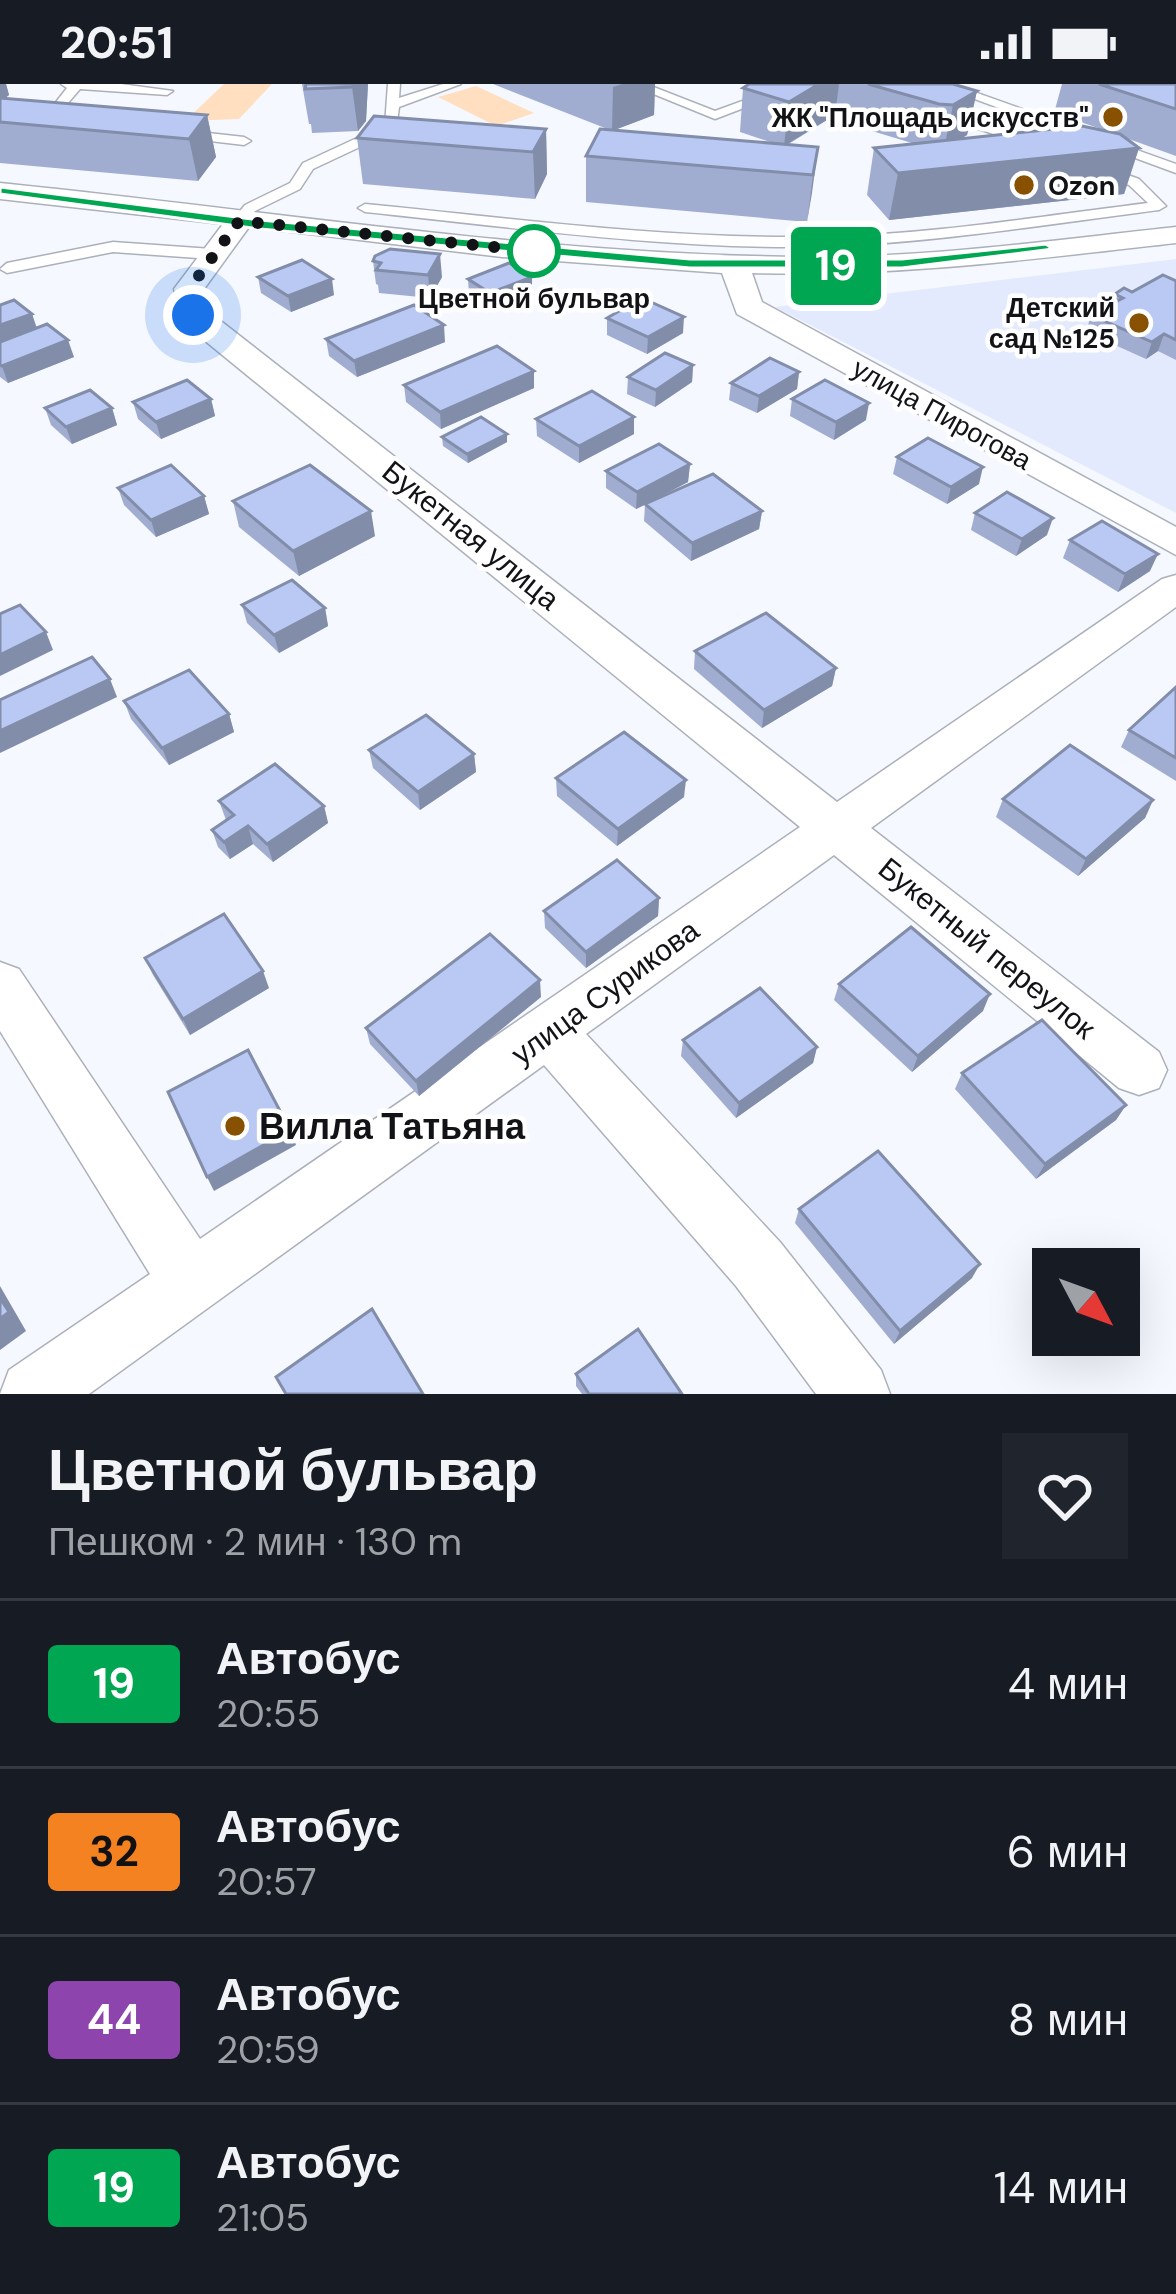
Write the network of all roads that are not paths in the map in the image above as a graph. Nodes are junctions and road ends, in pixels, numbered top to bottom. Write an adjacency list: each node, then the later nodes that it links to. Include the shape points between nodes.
1 (73, 84): 7 (lane); 10 (lane, via 58,119)
2 (394, 84): 8 (lane)
3 (454, 84): 8 (lane)
4 (635, 84): 5 (lane, via 716,115)
5 (801, 84)
6 (940, 84): 15 (lane)
7 (167, 91)
8 (392, 105): 18 (lane, via 391,127 308,166 295,186)
9 (922, 105): 13 (lane)
10 (93, 126)
11 (158, 132): 12 (lane)
12 (244, 141)
13 (1048, 149)
14 (1091, 166): 20 (lane, via 1134,182 1159,206)
15 (1176, 169)
16 (0, 191): 18 (street)
17 (365, 208): 20 (lane)
18 (239, 221): 20 (street); 21 (street, Букетная улица)
19 (1176, 235): 20 (street, via 902,264)
20 (733, 252): 23 (street, улица Пирогова, via 748,307)
21 (212, 254): 22 (lane, via 113,247); 25 (street, Букетная улица, via 189,289 193,315)
22 (7, 268)
23 (1176, 543)
24 (1176, 588): 25 (street, улица Сурикова)
25 (835, 826): 27 (street, улица Сурикова); 28 (street, Букетный переулок)
26 (0, 985): 29 (street)
27 (550, 1034): 29 (street, улица Сурикова); 31 (street, via 758,1264)
28 (1139, 1070)
29 (191, 1281): 30 (street, улица Сурикова)
30 (33, 1394)
31 (857, 1394)

